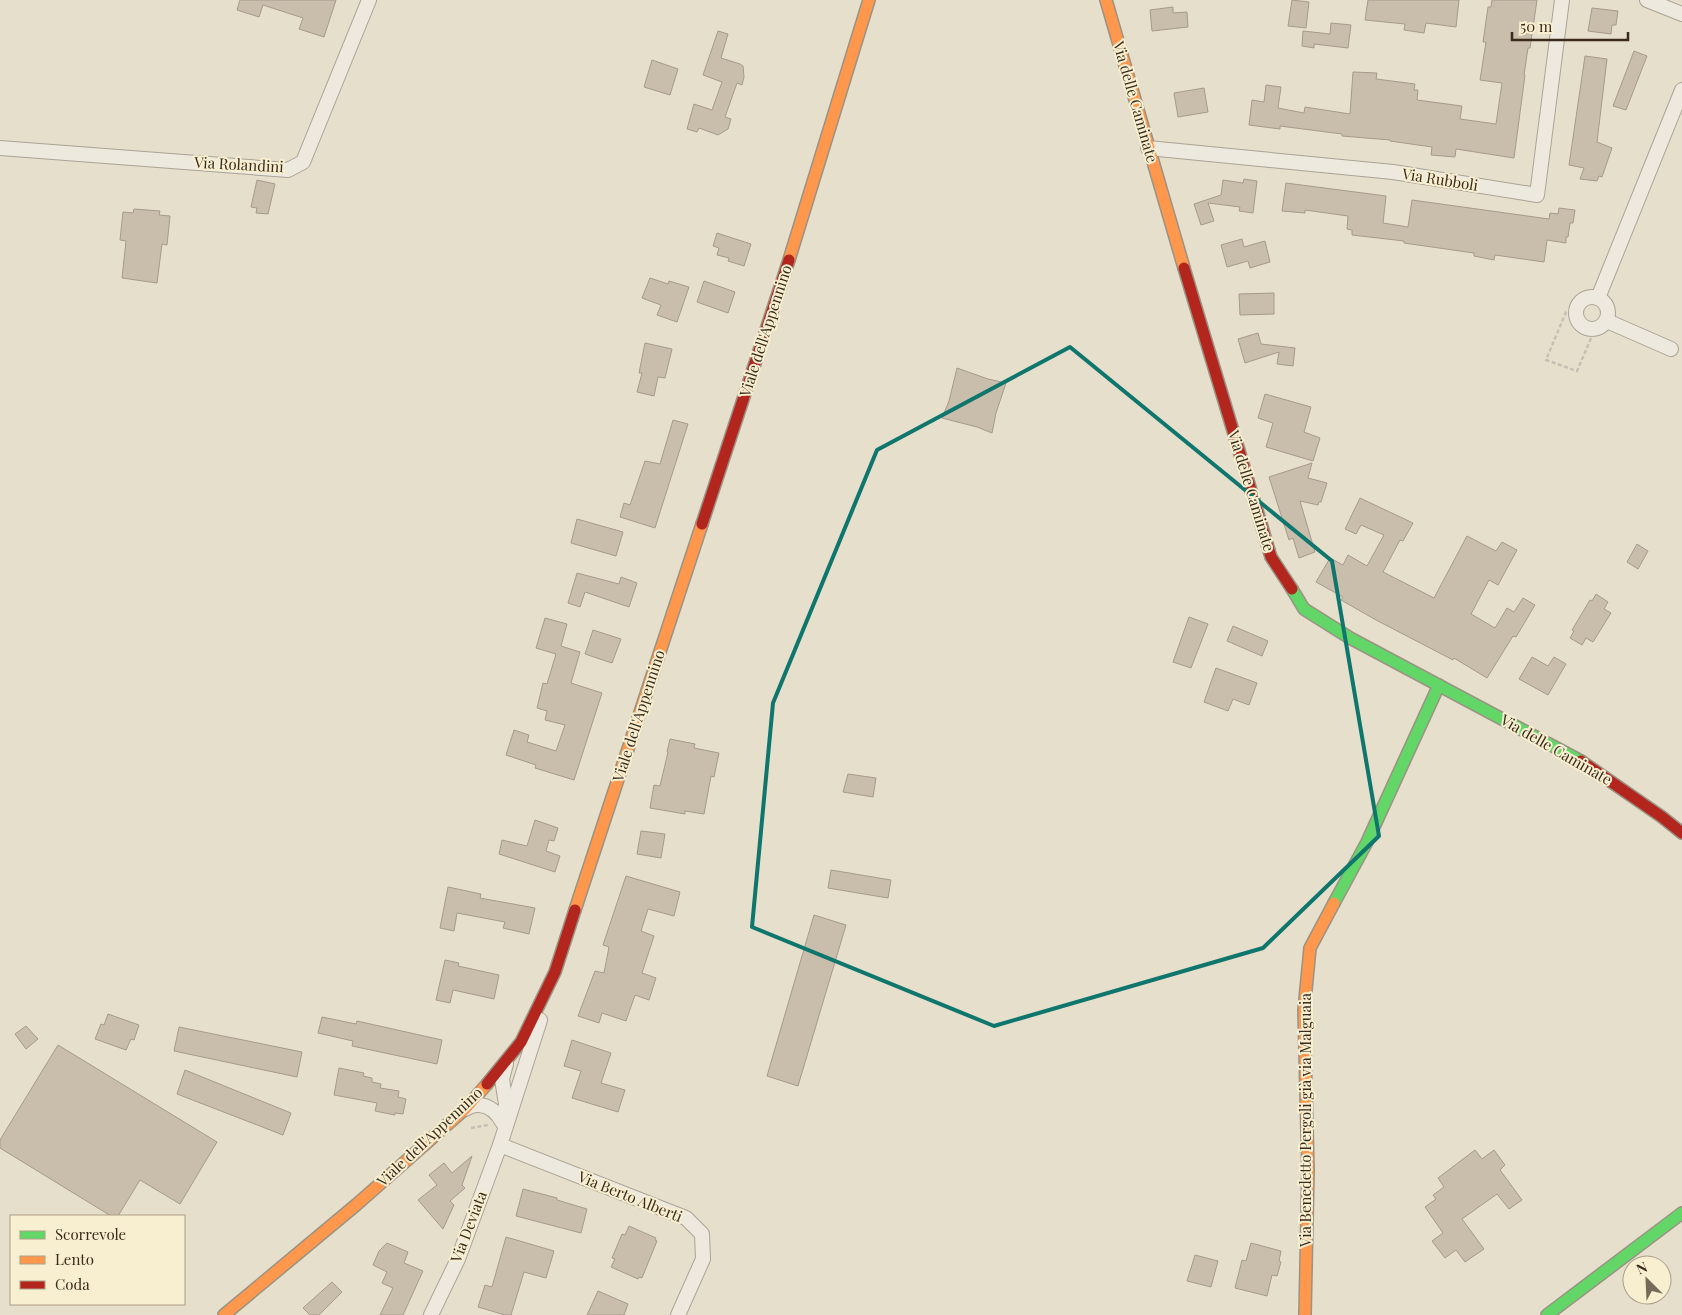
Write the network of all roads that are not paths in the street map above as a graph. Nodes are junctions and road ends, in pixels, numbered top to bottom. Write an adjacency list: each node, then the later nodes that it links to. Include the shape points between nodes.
1 (369, 0): 8 (street, Via Rolandini, via 303,162 288,170)
2 (869, 0): 15 (street, Viale dell'Appennino, via 806,208)
3 (1106, 0): 9 (street, Via delle Caminate)
4 (1562, 0): 9 (street, Via Rubboli, via 1537,195 1393,172)
5 (1647, 0): 6 (street)
6 (1682, 14)
7 (1682, 90): 10 (street)
8 (0, 148)
9 (1148, 148): 13 (street, Via delle Caminate, via 1271,557 1304,609 1350,638)
10 (1598, 298): 11 (street, via 1608,308 1608,317); 11 (street, via 1586,298 1578,306 1576,316 1587,329)
11 (1601, 325): 12 (street)
12 (1671, 349)
13 (1439, 685): 14 (street, Via delle Caminate, via 1586,764); 24 (street, Via Benedetto Pergoli già via Malguaia, via 1367,842 1310,948 1304,1010 1308,1170)
14 (1682, 833)
15 (555, 972): 16 (street, Viale dell'Appennino, via 521,1042); 17 (street, Via Deviata)
16 (506, 1062): 17 (street, via 517,1065); 18 (street, Viale dell'Appennino); 19 (street, Via Deviata, via 502,1079 506,1104)
17 (520, 1081): 19 (street, Via Deviata)
18 (465, 1109): 19 (street, via 478,1104 499,1114); 21 (street, Viale dell'Appennino)
19 (502, 1135): 22 (street, Via Deviata, via 458,1259); 23 (street, Via Berto Alberti, via 686,1218 702,1234 702,1259)
20 (1682, 1213): 25 (street)
21 (224, 1315)
22 (431, 1315)
23 (678, 1315)
24 (1305, 1315)
25 (1547, 1315)

